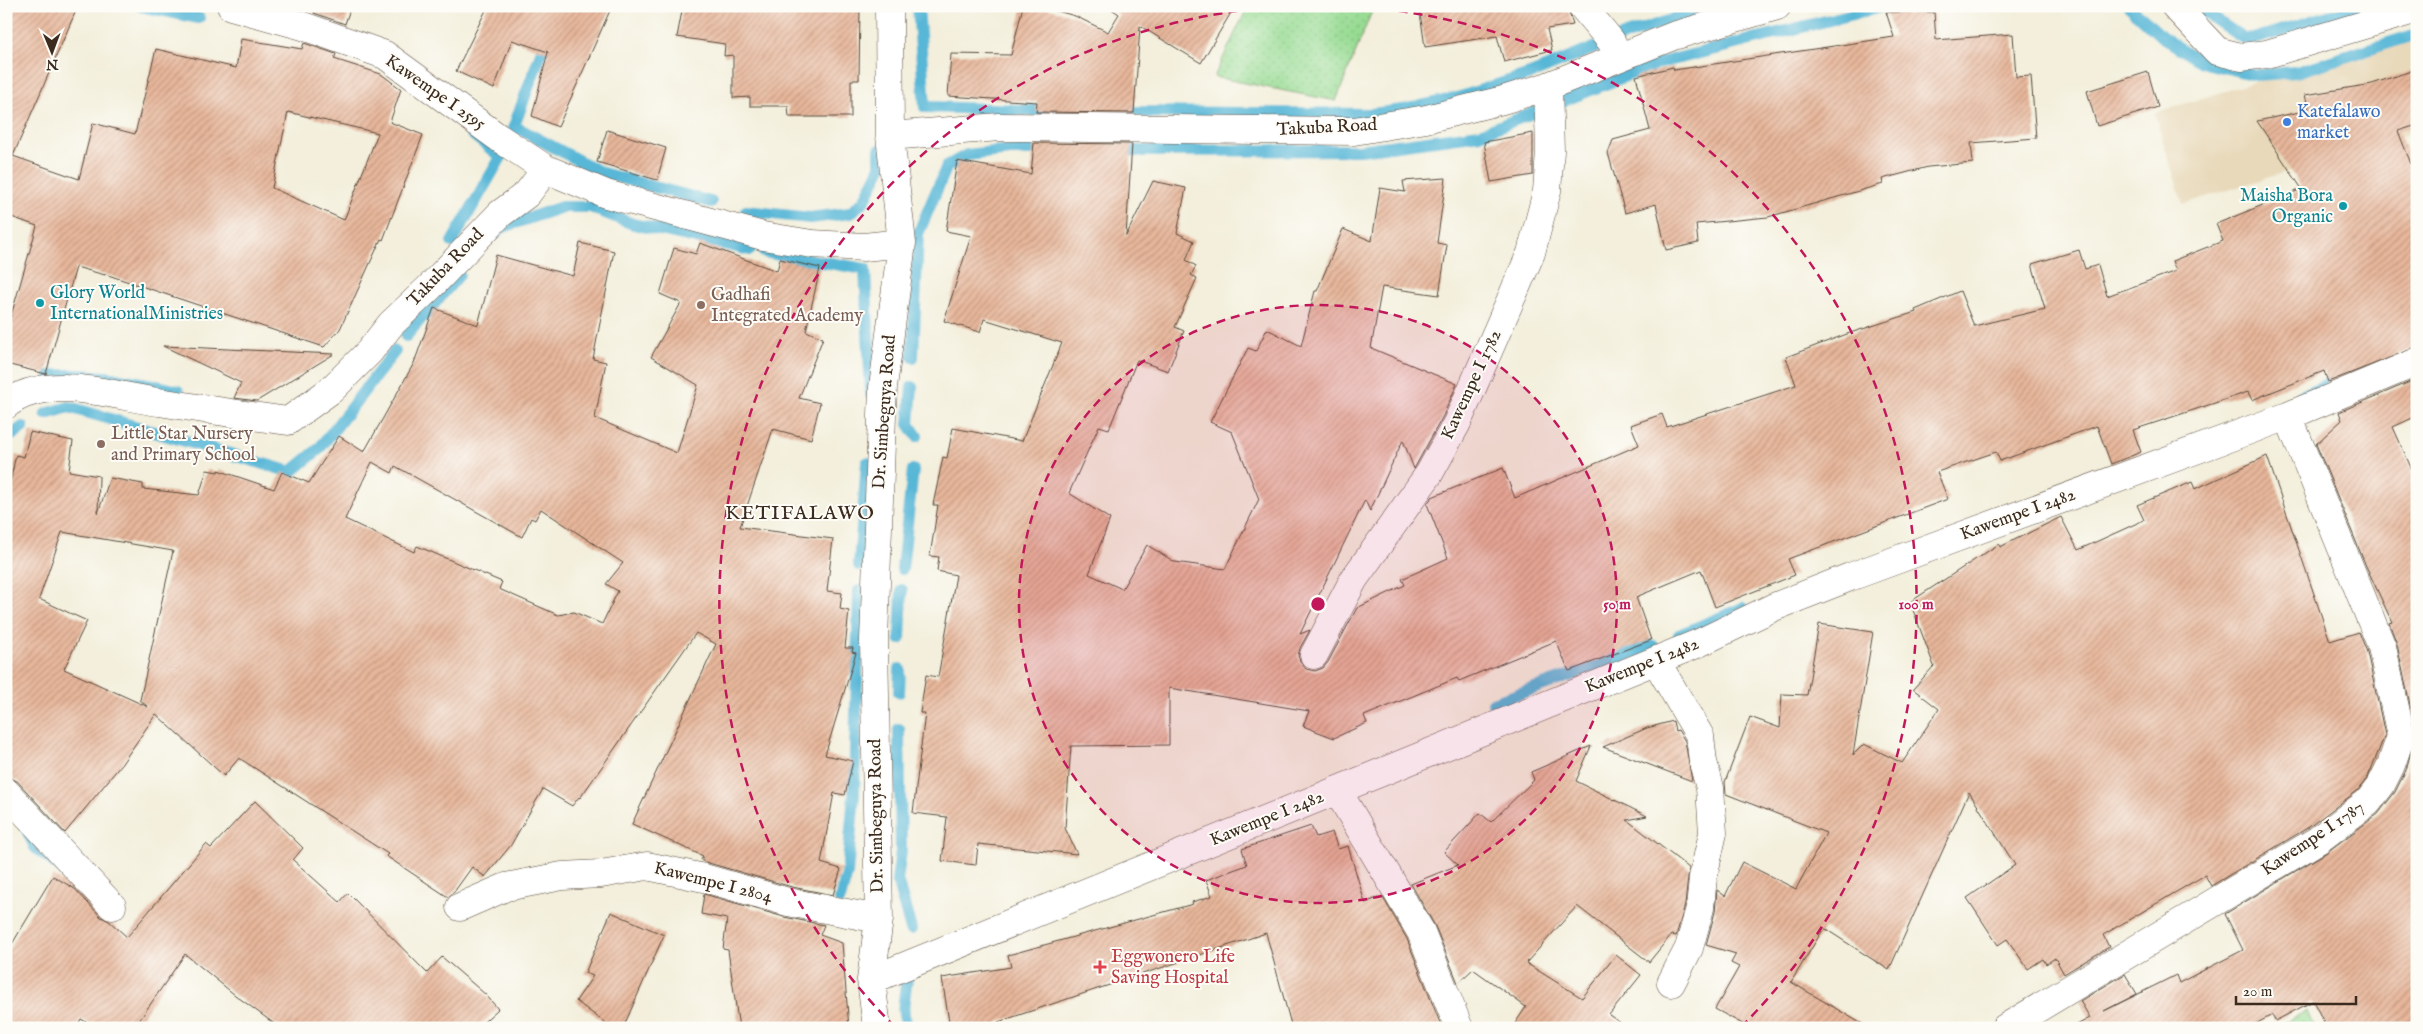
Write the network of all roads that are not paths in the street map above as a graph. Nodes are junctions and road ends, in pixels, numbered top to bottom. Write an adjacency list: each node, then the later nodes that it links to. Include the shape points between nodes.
1 (231, 6): 10 (street, Kawempe I 2595, via 303,26 385,55)
2 (890, 6): 9 (street, Dr. Simbeguya Road)
3 (1582, 6): 7 (street)
4 (1777, 6): 7 (street, Takuba Road, via 1673,36)
5 (2175, 6): 6 (street, via 2217,51 2241,57 2267,54)
6 (2417, 9)
7 (1619, 56): 8 (street, Takuba Road)
8 (1548, 86): 9 (street, Takuba Road, via 1426,119 1354,131 999,127); 15 (street, Kawempe I 1782, via 1550,151 1547,191 1531,253 1457,423 1428,474 1354,579)
9 (890, 136): 11 (street, Dr. Simbeguya Road)
10 (546, 169): 11 (street, via 606,194 763,236 812,244 864,247); 13 (street, Takuba Road, via 528,194 500,214 390,324 369,352 331,390 288,421 95,390 35,390)
11 (902, 243): 21 (street, Dr. Simbeguya Road, via 883,387 874,640)
12 (2417, 362): 14 (street, Kawempe I 2482)
13 (6, 404)
14 (2288, 416): 16 (street, Kawempe I 2482, via 1850,577 1774,607); 26 (street, Kawempe I 1787, via 2382,647 2401,736 2382,785 2353,815 2318,840)
15 (1314, 655)
16 (1656, 661): 17 (street, Kawempe I 2482); 23 (street, via 1700,736 1710,788 1713,832 1700,908 1689,948)
17 (1337, 790): 22 (street, Kawempe I 2482); 25 (street, via 1420,932)
18 (6, 792): 19 (street)
19 (112, 906)
20 (460, 907): 21 (street, Kawempe I 2804, via 506,887 562,876 601,874 647,866 788,902)
21 (879, 919): 22 (street, Dr. Simbeguya Road)
22 (871, 980): 24 (street, Dr. Simbeguya Road)
23 (1671, 983)
24 (877, 1028)
25 (1459, 1028)
26 (2005, 1028)

